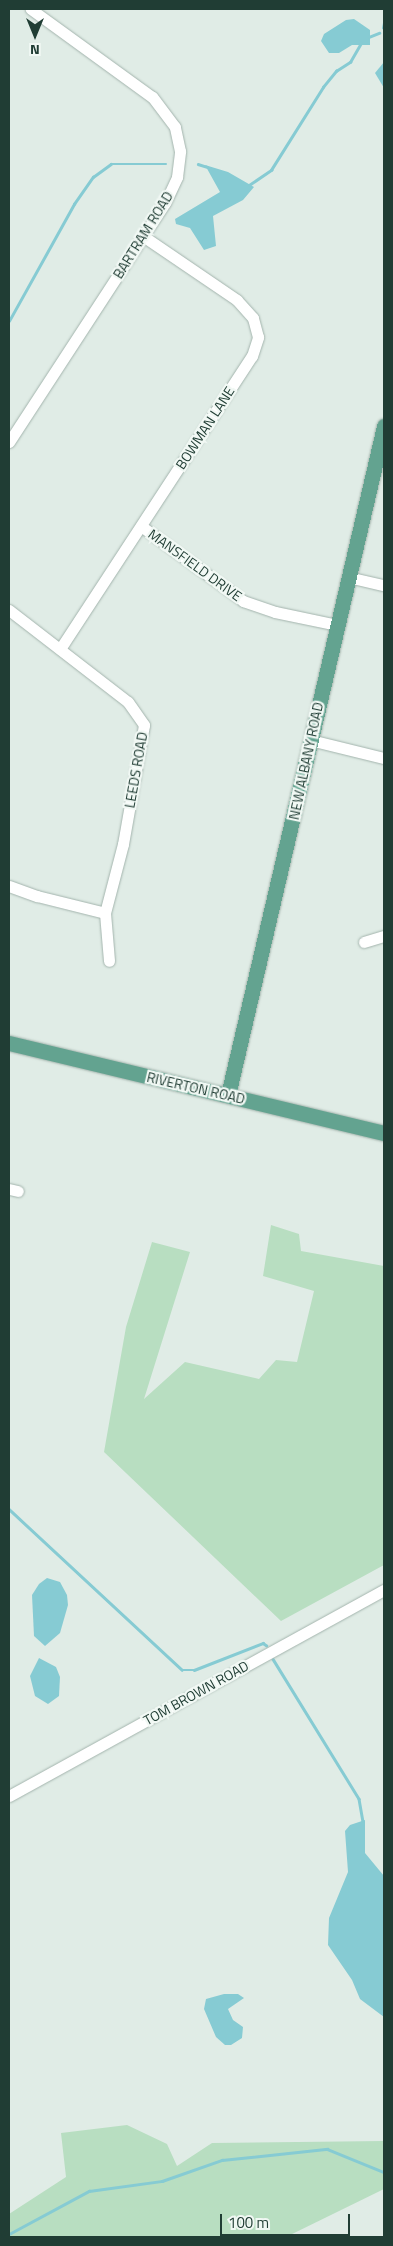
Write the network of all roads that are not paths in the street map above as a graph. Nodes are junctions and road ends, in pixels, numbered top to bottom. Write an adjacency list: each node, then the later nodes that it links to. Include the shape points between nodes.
1 (31, 9): 2 (street, BARTRAM ROAD, via 152,98 175,127 180,151 177,177)
2 (144, 236): 4 (street, BARTRAM ROAD); 5 (street, BOWMAN LANE, via 237,300 253,318 258,337 252,356)
3 (384, 426): 6 (main road, NEW ALBANY ROAD)
4 (9, 442)
5 (141, 526): 9 (street, MANSFIELD DRIVE, via 243,601 275,612); 10 (street, BOWMAN LANE)
6 (348, 577): 7 (street); 9 (main road, NEW ALBANY ROAD)
7 (384, 585)
8 (9, 610): 10 (street, LEEDS ROAD)
9 (336, 625): 11 (main road, NEW ALBANY ROAD)
10 (60, 649): 14 (street, LEEDS ROAD, via 128,702 144,725 123,844)
11 (310, 740): 12 (street); 19 (main road, NEW ALBANY ROAD)
12 (384, 758)
13 (9, 886): 14 (street)
14 (105, 912): 17 (street, LEEDS ROAD)
15 (384, 936): 16 (street)
16 (364, 942)
17 (109, 961)
18 (9, 1043): 19 (main road, RIVERTON ROAD)
19 (228, 1095): 20 (main road, RIVERTON ROAD)
20 (384, 1133)
21 (384, 1590): 22 (street, TOM BROWN ROAD)
22 (9, 1796)

